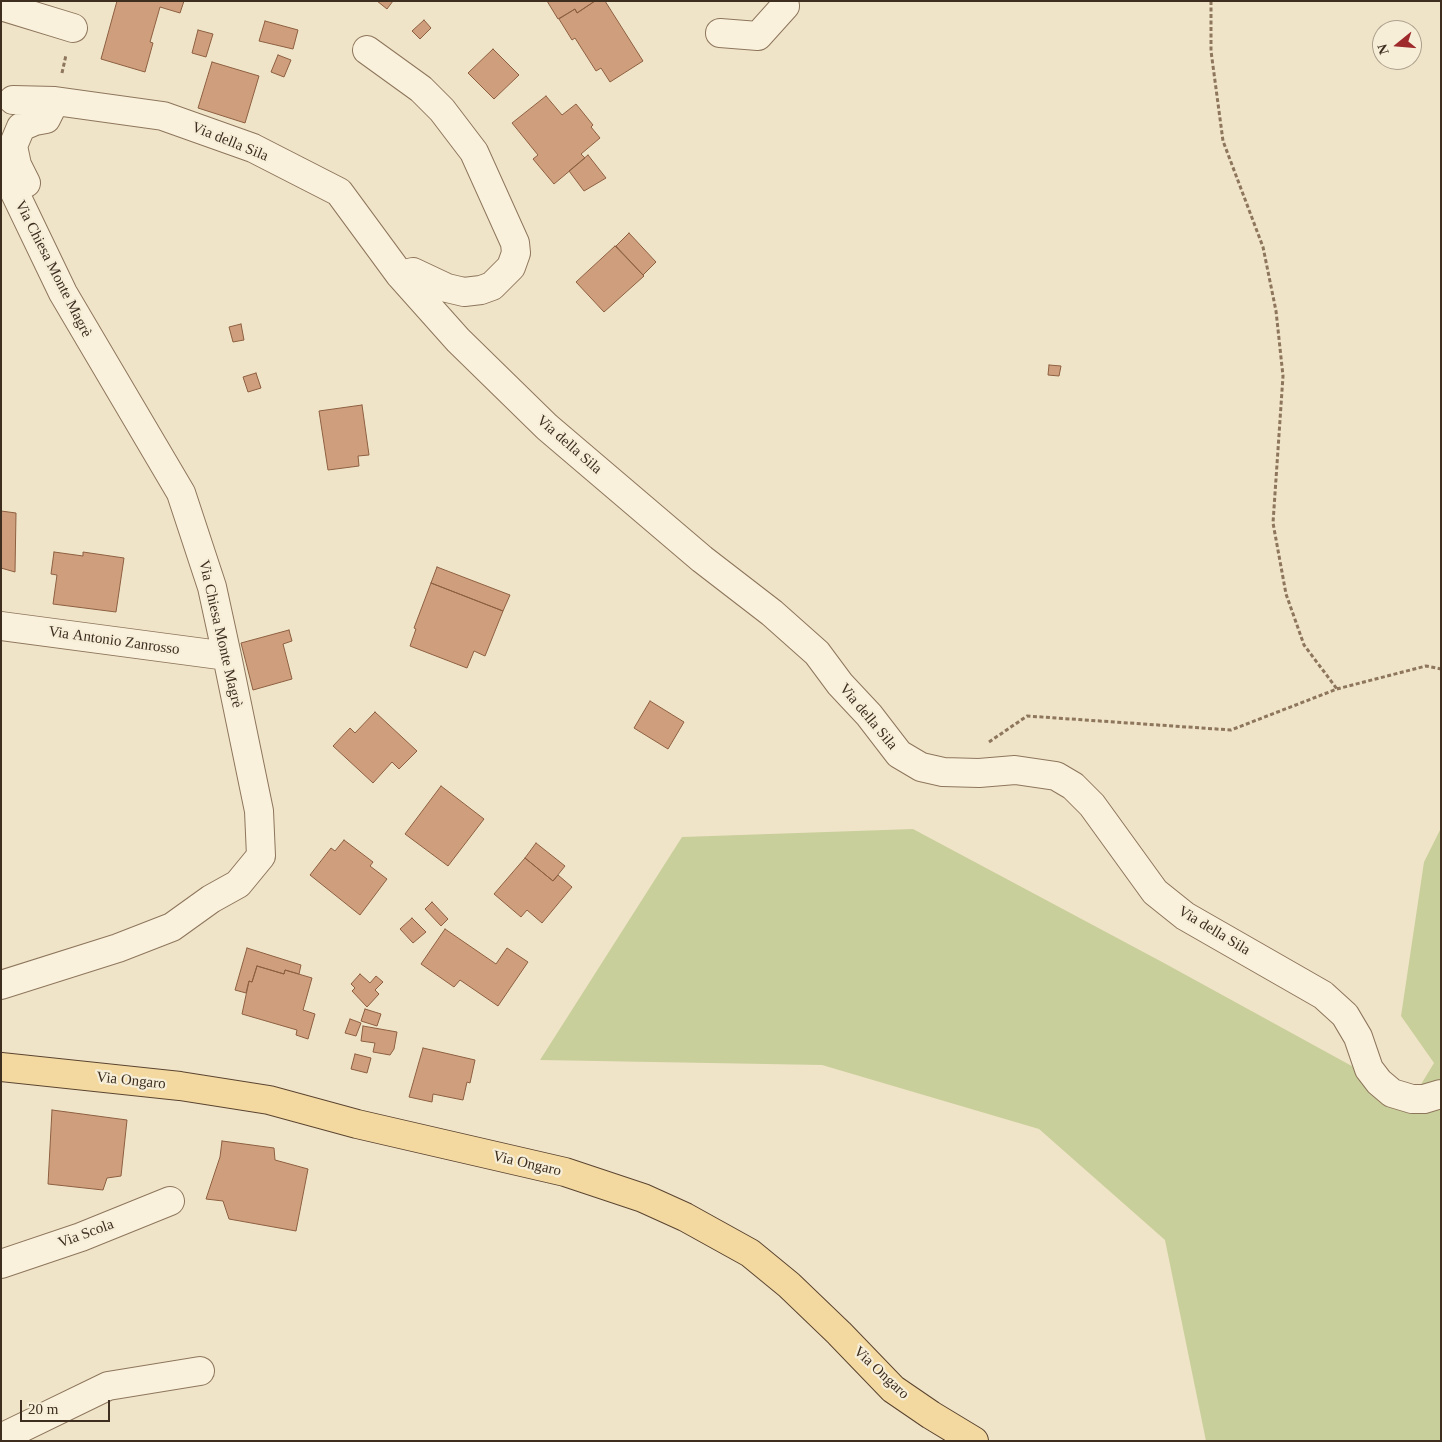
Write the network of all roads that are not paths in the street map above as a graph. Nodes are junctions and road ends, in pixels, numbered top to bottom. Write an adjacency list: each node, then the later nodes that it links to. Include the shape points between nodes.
1 (784, 1): 4 (street, via 785,6 758,36)
2 (1, 6): 3 (street)
3 (73, 28)
4 (720, 33)
5 (367, 50): 11 (street, via 421,89 442,110 474,152 516,243 511,267 492,286 481,290 464,292 447,288 413,272)
6 (7, 92): 7 (street, Via della Sila); 8 (street, via 14,112 11,124)
7 (55, 101): 10 (street, via 46,120 21,127 13,146 17,165 30,191); 11 (street, Via della Sila, via 164,116 253,148 279,161 339,192)
8 (1, 135)
9 (1, 164): 10 (street, Via Chiesa Monte Magrè)
10 (9, 202): 13 (street, Via Chiesa Monte Magrè, via 181,493 212,587)
11 (400, 275): 16 (street, Via della Sila, via 458,340 547,428 817,653 900,754 921,767 943,772 1015,770 1056,776 1073,786 1092,805 1155,892 1185,916 1323,995 1345,1015 1358,1037 1368,1069 1392,1093 1412,1099)
12 (1, 626): 13 (street, Via Antonio Zanrosso)
13 (227, 656): 14 (street, Via Chiesa Monte Magrè, via 258,811 262,856 238,884 172,927 118,948)
14 (1, 985)
15 (1, 1067): 21 (main road, Via Ongaro, via 180,1086 269,1100 565,1172 643,1198 750,1253 789,1285 893,1389)
16 (1441, 1094)
17 (170, 1201): 18 (street, Via Scola)
18 (1, 1264)
19 (200, 1371): 20 (street, via 108,1386)
20 (1, 1441)
21 (974, 1441)

